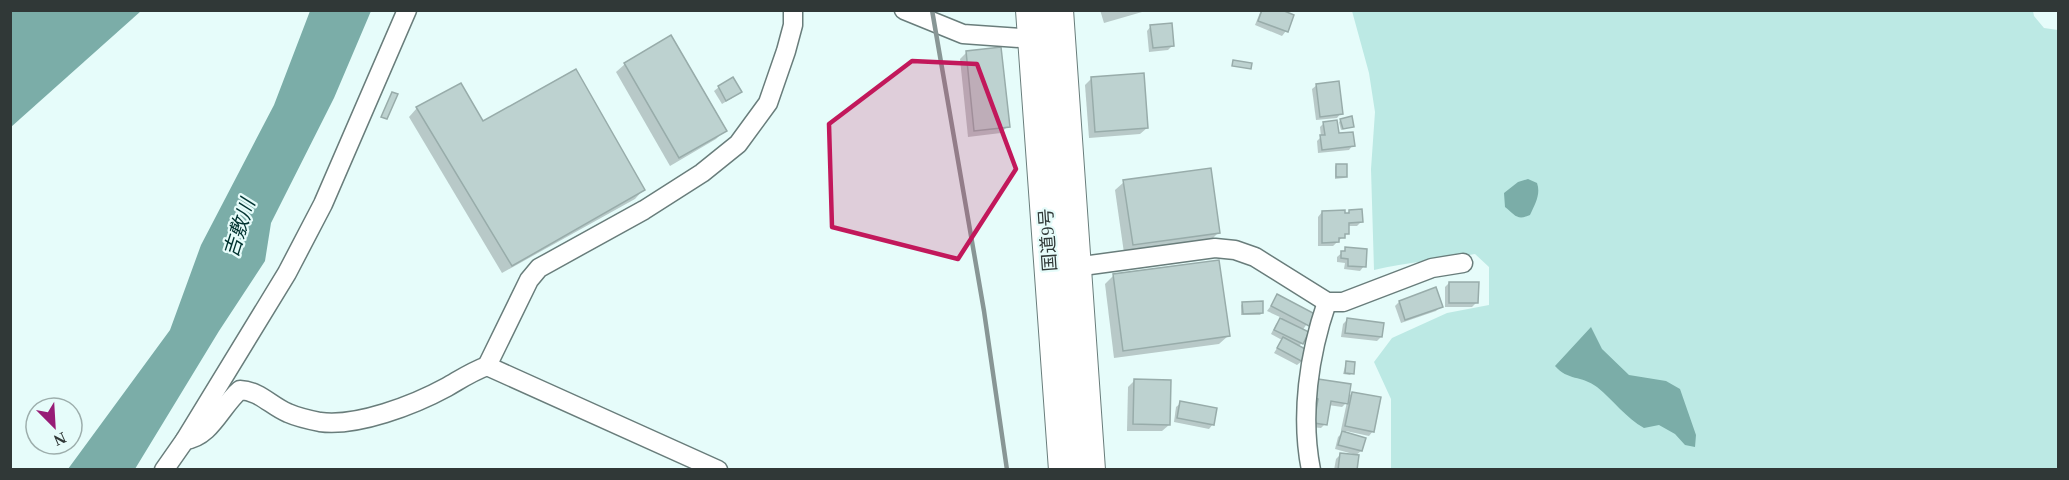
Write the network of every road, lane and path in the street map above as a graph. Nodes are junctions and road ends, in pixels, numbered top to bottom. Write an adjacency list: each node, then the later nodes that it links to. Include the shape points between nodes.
1 (407, 10): 10 (street, via 323,204 287,273)
2 (793, 10): 9 (street, via 793,25 768,103 738,144 702,173 644,210 539,268 529,280)
3 (904, 10): 5 (street, via 963,34)
4 (1057, 10): 7 (highway, 国道9号)
5 (1033, 25): 13 (highway, 国道9号)
6 (1463, 262): 8 (street, via 1432,268 1344,302)
7 (1075, 267): 8 (street, via 1215,248 1234,250 1255,257); 14 (highway, 国道9号)
8 (1327, 302): 15 (street, via 1318,328 1307,396)
9 (487, 366): 10 (street, via 394,411 352,420 321,422 288,413 252,390 240,390 210,427 194,439); 12 (street)
10 (185, 440): 11 (street)
11 (164, 470)
12 (718, 470)
13 (1065, 470)
14 (1089, 470)
15 (1311, 470)

